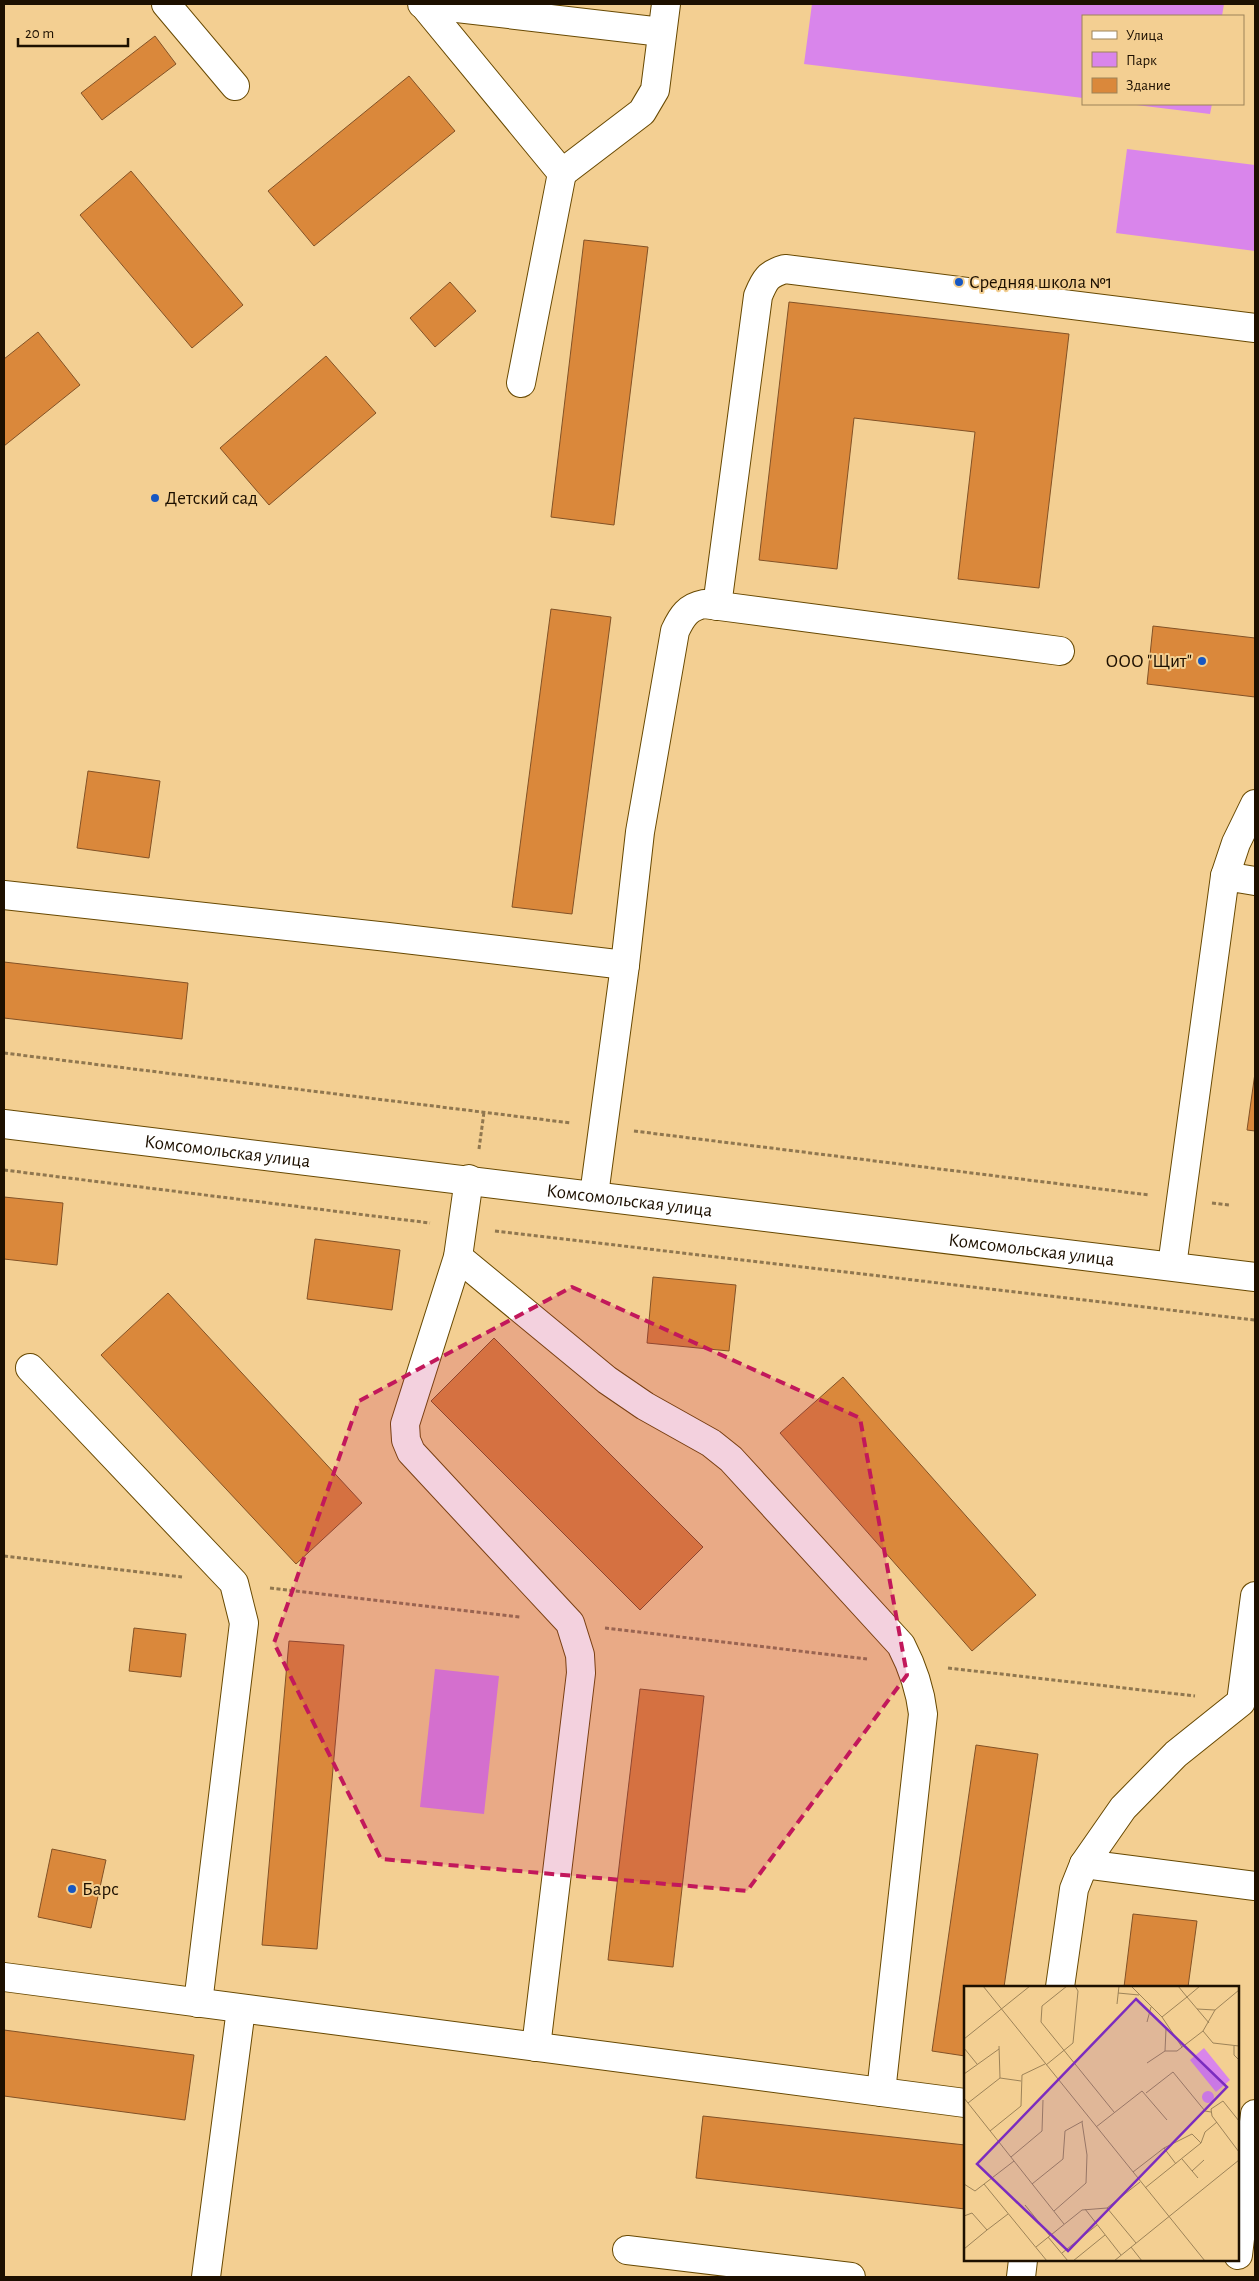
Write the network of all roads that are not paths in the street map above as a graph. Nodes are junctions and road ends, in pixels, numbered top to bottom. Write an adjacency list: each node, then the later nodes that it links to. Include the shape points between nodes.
1 (166, 4): 5 (street)
2 (422, 4): 4 (street); 6 (street)
3 (666, 4): 4 (street)
4 (662, 32): 6 (street, via 655,90 642,112)
5 (235, 86)
6 (562, 173): 8 (street)
7 (1255, 328): 9 (street, via 785,269 772,273 758,296)
8 (521, 383)
9 (717, 606): 10 (street); 15 (street, via 693,606 682,616 675,631 640,832)
10 (1060, 651)
11 (1255, 804): 12 (street, via 1236,843)
12 (1225, 876): 13 (street); 20 (street)
13 (1255, 881)
14 (4, 895): 15 (street)
15 (625, 965): 18 (street)
16 (4, 1124): 17 (street, Комсомольская улица)
17 (469, 1179): 18 (street, Комсомольская улица); 19 (street)
18 (594, 1195): 20 (street, Комсомольская улица)
19 (458, 1257): 31 (street, via 405,1424 406,1440 411,1452 570,1623 580,1655 581,1673); 32 (street, via 607,1380 645,1406 711,1443 731,1459 901,1645 911,1664 923,1714)
20 (1172, 1266): 21 (street, Комсомольская улица)
21 (1255, 1276)
22 (30, 1368): 29 (street, via 234,1584 244,1623)
23 (1255, 1596): 24 (street)
24 (1248, 1702): 25 (street, via 1176,1754 1123,1808)
25 (1084, 1864): 26 (street); 28 (street, via 1074,1890)
26 (1255, 1886)
27 (4, 1976): 29 (street)
28 (1060, 1986)
29 (198, 2003): 30 (street)
30 (240, 2009): 31 (street); 39 (street)
31 (536, 2047): 32 (street)
32 (881, 2092): 33 (street)
33 (964, 2103)
34 (1255, 2114): 35 (street)
35 (1239, 2247)
36 (627, 2250): 40 (street)
37 (1023, 2261): 41 (street)
38 (1237, 2261): 42 (street)
39 (206, 2277)
40 (851, 2277)
41 (1021, 2277)
42 (1235, 2277)

